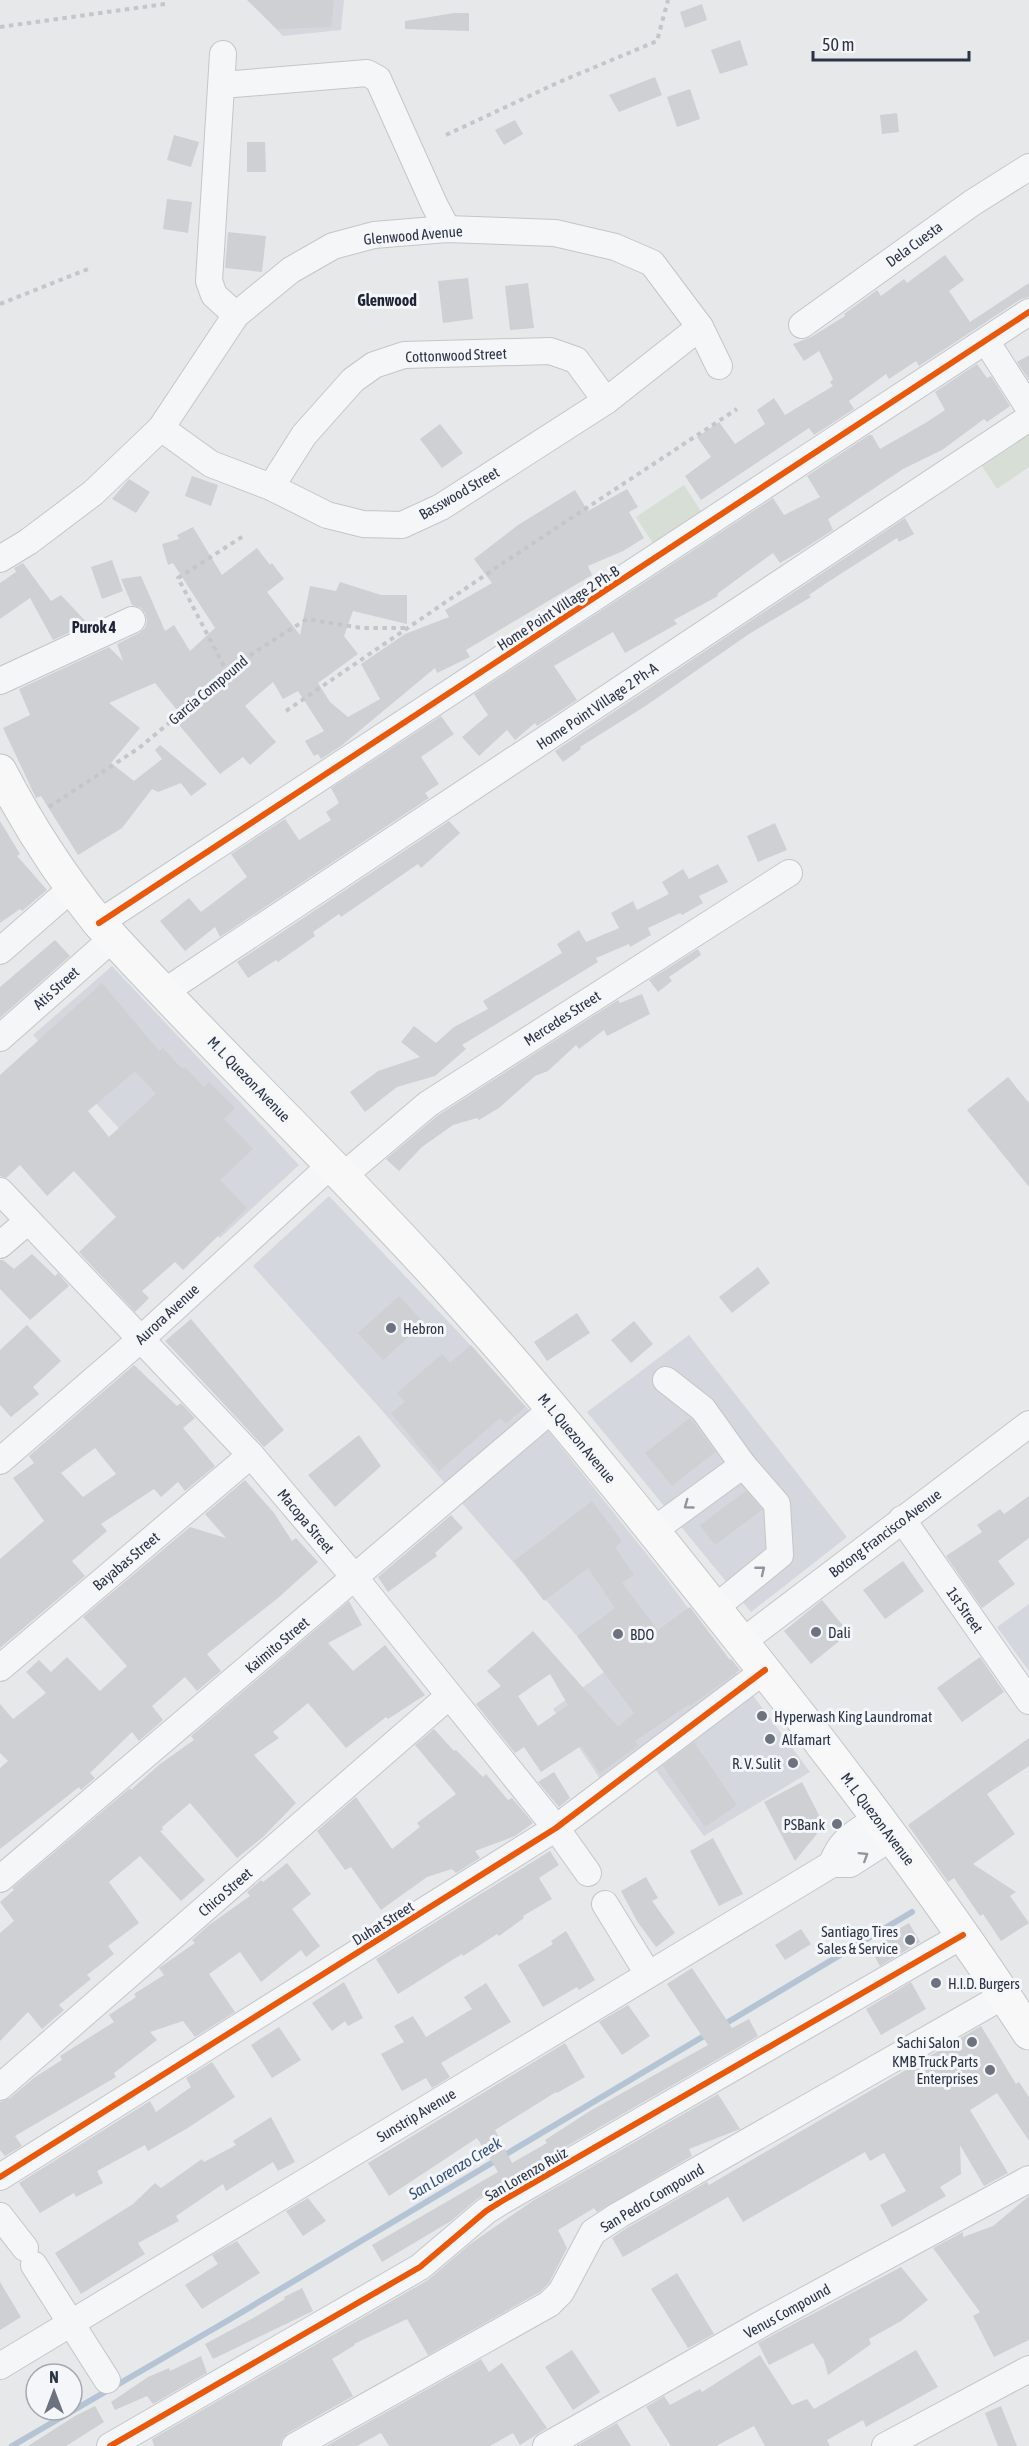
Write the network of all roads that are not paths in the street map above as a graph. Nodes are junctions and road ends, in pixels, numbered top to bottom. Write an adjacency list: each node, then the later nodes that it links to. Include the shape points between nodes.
1 (223, 54): 2 (street)
2 (222, 85): 4 (street, via 367,73 378,79); 6 (street, via 209,281 214,295)
3 (1029, 167): 7 (street, Dela Cuesta, via 972,203)
4 (447, 229): 6 (street, Glenwood Avenue, via 374,235 333,246 291,270); 8 (street, Glenwood Avenue, via 555,233 615,247 652,263)
5 (1029, 312): 9 (street, Home Point Village 2 Ph-B)
6 (236, 315): 14 (street, Glenwood Avenue)
7 (802, 325)
8 (700, 327): 10 (street, Glenwood Avenue); 11 (street, Basswood Street)
9 (986, 341): 12 (street); 22 (street, Home Point Village 2 Ph-B)
10 (719, 366)
11 (606, 401): 15 (street, Basswood Street, via 441,507 402,525 363,524 327,515); 15 (street, Cottonwood Street, via 576,360 549,351 404,355 374,365 353,380 304,435)
12 (1029, 408)
13 (1029, 418): 24 (street, Home Point Village 2 Ph-A)
14 (161, 429): 15 (street, Basswood Street, via 211,464); 16 (street, Glenwood Avenue, via 93,493)
15 (271, 487)
16 (0, 559)
17 (132, 620): 18 (street)
18 (0, 681)
19 (0, 771): 21 (main road, M. L. Quezon Avenue, via 26,822)
20 (789, 873): 26 (street, Mercedes Street, via 428,1104)
21 (71, 889): 22 (main road, M. L. Quezon Avenue); 23 (street)
22 (106, 930): 24 (main road, M. L. Quezon Avenue); 25 (street, Atis Street)
23 (0, 951)
24 (164, 992): 26 (main road, M. L. Quezon Avenue)
25 (0, 1038)
26 (337, 1170): 30 (street, Aurora Avenue); 32 (main road, M. L. Quezon Avenue, via 461,1302)
27 (0, 1191): 28 (street, Macopa Street)
28 (28, 1221): 29 (street); 30 (street, Macopa Street)
29 (0, 1245)
30 (141, 1339): 34 (street, Macopa Street); 35 (street, Aurora Avenue)
31 (666, 1380): 36 (street, via 703,1409)
32 (552, 1408): 38 (main road, M. L. Quezon Avenue); 39 (street, Kaimito Street)
33 (1029, 1424): 37 (street, Botong Francisco Avenue)
34 (251, 1455): 39 (street, Macopa Street); 42 (street, Bayabas Street)
35 (0, 1461)
36 (743, 1465): 38 (street, one-way to 38); 40 (street, one-way to 36, via 780,1555 777,1504)
37 (902, 1520): 41 (street, Botong Francisco Avenue); 45 (street, 1st Street)
38 (654, 1530): 40 (main road, M. L. Quezon Avenue)
39 (355, 1578): 44 (street, Macopa Street); 49 (street, Kaimito Street)
40 (716, 1607): 41 (main road, M. L. Quezon Avenue)
41 (742, 1642): 43 (main road, M. L. Quezon Avenue)
42 (0, 1668)
43 (765, 1670): 46 (street, Duhat Street); 47 (main road, M. L. Quezon Avenue)
44 (449, 1696): 46 (street, Macopa Street); 54 (street, Chico Street)
45 (1029, 1701)
46 (556, 1828): 48 (street, Macopa Street); 55 (street, Duhat Street)
47 (885, 1828): 51 (main road, M. L. Quezon Avenue); 52 (street, Sunstrip Avenue, via 845,1840 836,1850 832,1864)
48 (588, 1872)
49 (0, 1879)
50 (605, 1904): 52 (street)
51 (963, 1935): 53 (main road, M. L. Quezon Avenue); 62 (street, San Lorenzo Ruiz, via 502,2201 420,2267)
52 (648, 1974): 58 (street, Sunstrip Avenue)
53 (1020, 2012): 63 (street, San Pedro Compound, via 620,2215 593,2232 561,2292 549,2304)
54 (0, 2087)
55 (0, 2177)
56 (1029, 2179): 64 (street, Venus Compound)
57 (0, 2216): 58 (street)
58 (71, 2323): 59 (street, Sunstrip Avenue); 61 (street)
59 (0, 2366)
60 (1029, 2369): 65 (street)
61 (107, 2380)
62 (110, 2446)
63 (296, 2446)
64 (546, 2446)
65 (885, 2446)

